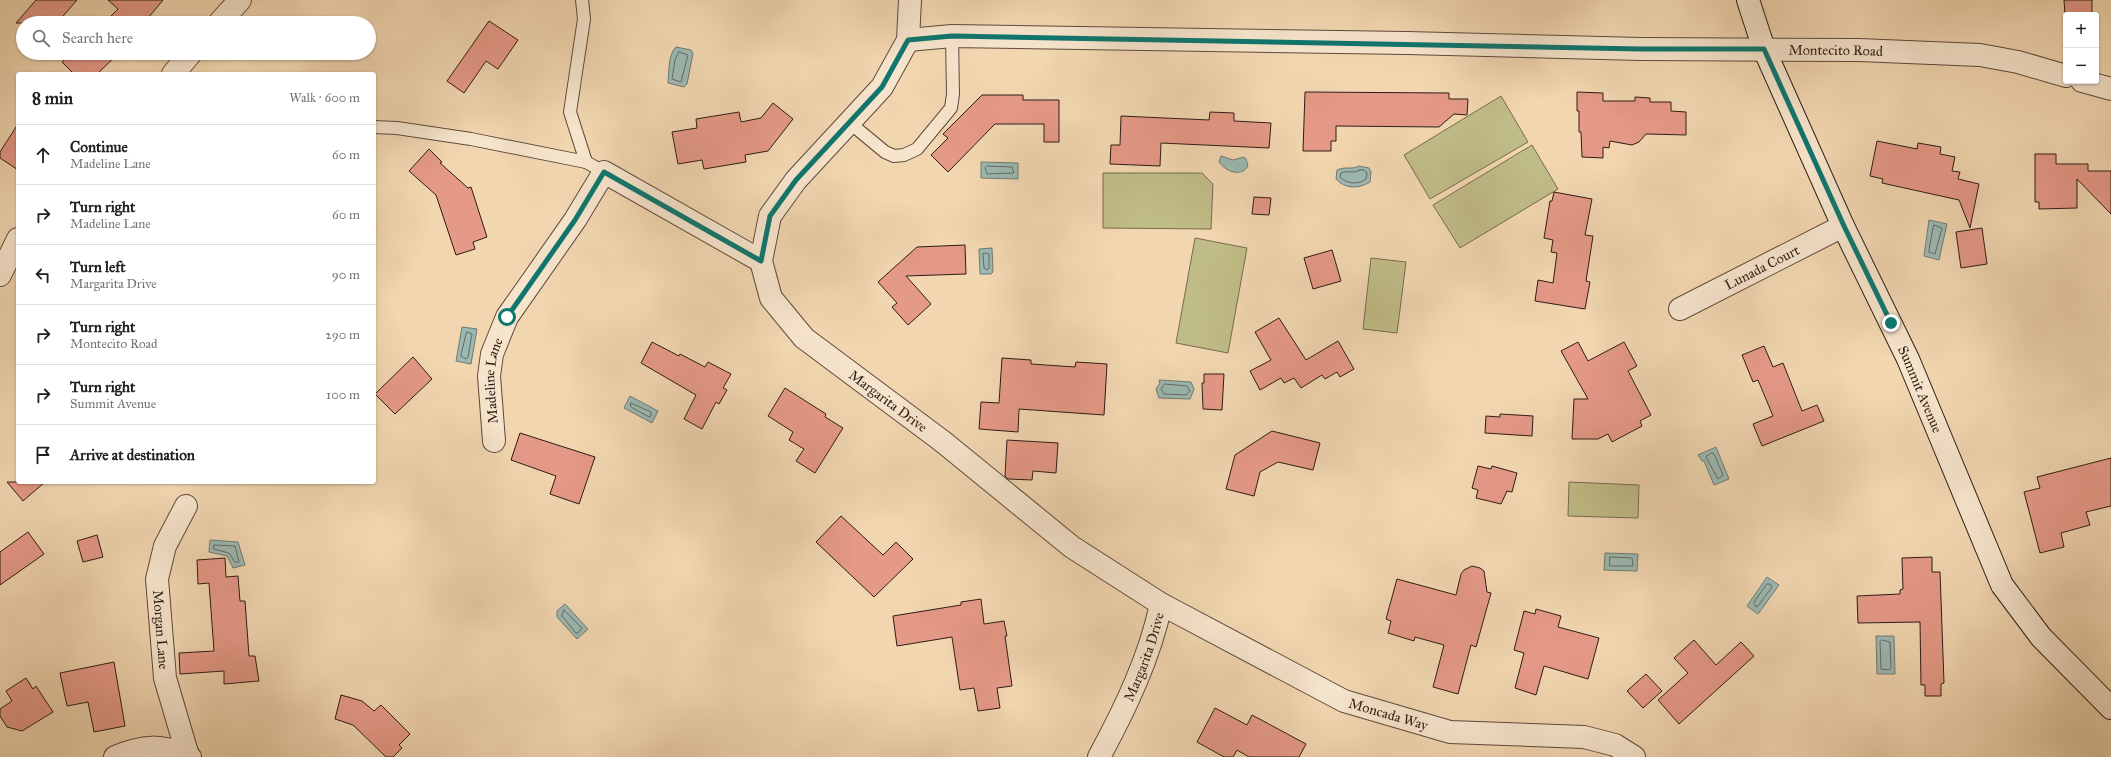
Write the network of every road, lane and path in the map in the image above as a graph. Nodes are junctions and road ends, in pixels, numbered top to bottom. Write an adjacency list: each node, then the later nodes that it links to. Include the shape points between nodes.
1 (240, 0): 5 (street)
2 (582, 0): 16 (lane, via 584,19 570,112)
3 (910, 0): 7 (street, Margarita Drive)
4 (1748, 0): 8 (street, Summit Avenue)
5 (225, 16)
6 (952, 36): 7 (street, Montecito Road); 8 (street, Montecito Road); 14 (lane, via 953,94 950,108 917,149 894,156 885,152)
7 (908, 40): 14 (street, Margarita Drive, via 882,87)
8 (1764, 49): 11 (street, Montecito Road, via 1980,55 2018,62); 18 (street, Summit Avenue)
9 (185, 60): 10 (street)
10 (175, 72)
11 (2063, 75)
12 (2093, 84): 13 (street)
13 (2111, 89)
14 (850, 123): 20 (street, Margarita Drive, via 796,180 770,216)
15 (376, 127): 16 (lane, via 471,139)
16 (586, 162): 17 (lane)
17 (604, 172): 20 (street); 23 (street, Madeline Lane, via 575,220 507,317 492,354 489,376)
18 (1844, 226): 22 (street, Lunada Court); 26 (street, Summit Avenue, via 1908,359 2002,585 2041,637)
19 (16, 243): 21 (street)
20 (761, 261): 25 (street, Margarita Drive, via 771,298 804,338 942,440 1072,547)
21 (0, 275)
22 (1680, 308)
23 (494, 441)
24 (186, 506): 27 (street, Morgan Lane, via 165,546 157,579 165,678)
25 (1161, 604): 29 (street, Margarita Drive, via 1155,634 1115,728); 30 (street, Moncada Way, via 1344,701 1450,732 1584,737 1615,745)
26 (2111, 708)
27 (189, 756): 28 (street, via 163,748 145,747)
28 (115, 757)
29 (1099, 757)
30 (1634, 757)

